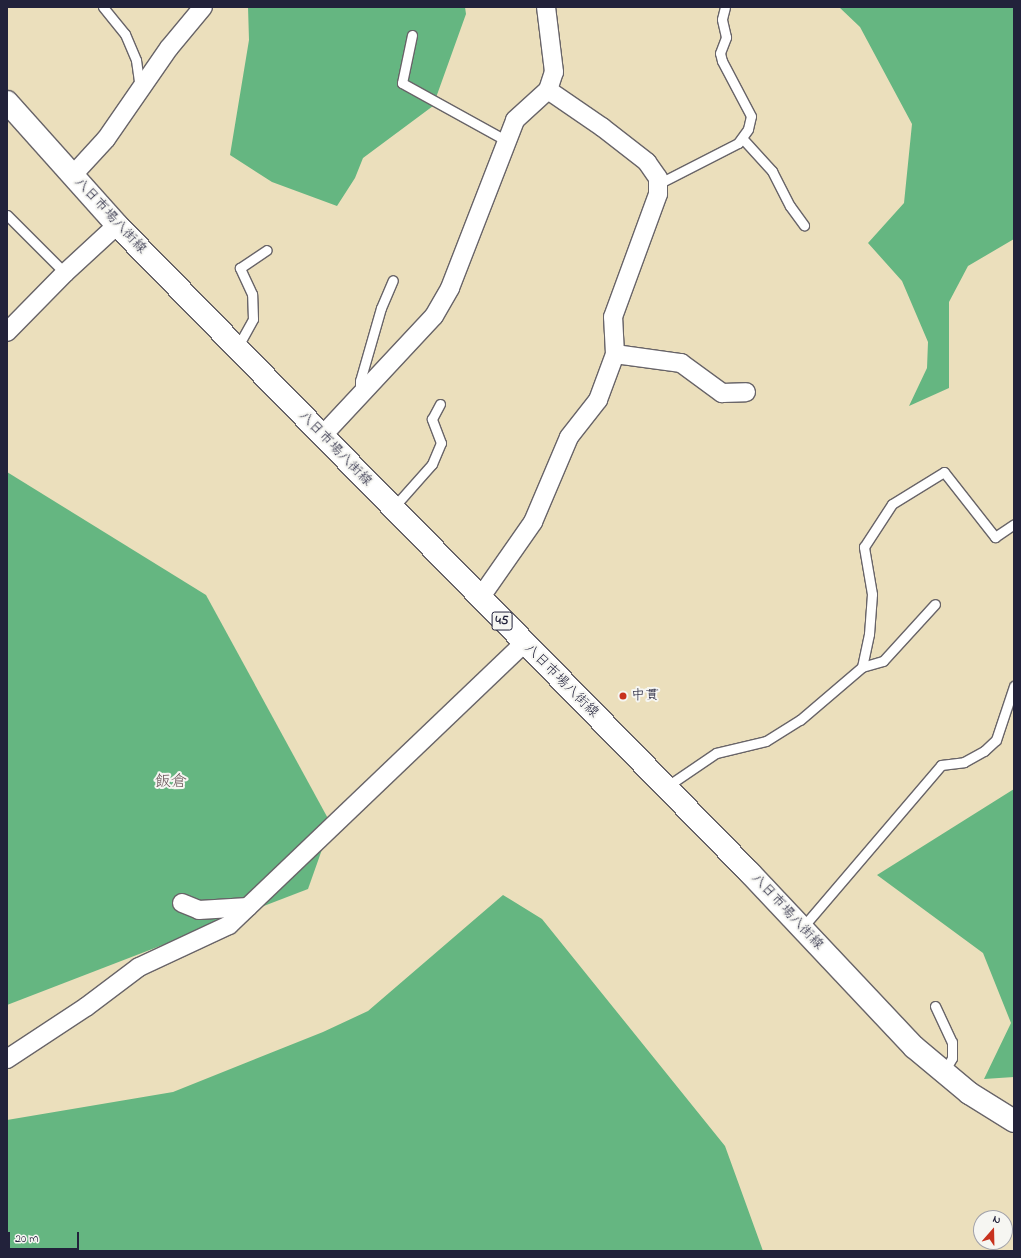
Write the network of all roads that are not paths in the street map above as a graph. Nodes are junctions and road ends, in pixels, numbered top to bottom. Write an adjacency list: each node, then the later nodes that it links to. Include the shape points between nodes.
1 (103, 7): 6 (lane, via 125,34 136,60)
2 (546, 7): 7 (street, via 554,72)
3 (725, 7): 9 (lane, via 722,19 726,37 720,52 722,61 751,116 748,130)
4 (200, 8): 6 (street)
5 (412, 35): 10 (lane, via 402,83)
6 (141, 90): 11 (street, via 106,139)
7 (548, 90): 10 (street, via 515,120); 12 (street, via 647,162 658,178)
8 (7, 102): 11 (main road, 八日市場八街線 / 45)
9 (742, 138): 12 (lane, via 738,143); 15 (lane, via 772,171 790,206)
10 (507, 141): 22 (street, via 450,288 434,316)
11 (72, 176): 14 (main road, 八日市場八街線 / 45)
12 (658, 184): 21 (street, via 658,194 613,317)
13 (7, 215): 17 (lane)
14 (117, 225): 17 (street); 20 (main road, 八日市場八街線 / 45)
15 (804, 225)
16 (267, 250): 20 (lane, via 240,268 252,294 253,319)
17 (64, 273): 19 (street)
18 (392, 280): 22 (lane, via 360,381)
19 (7, 332)
20 (237, 348): 25 (main road, 八日市場八街線 / 45)
21 (615, 354): 23 (street, via 681,363 722,393); 28 (street, via 598,400 569,437 533,522)
22 (360, 392): 25 (street)
23 (746, 392)
24 (440, 404): 26 (lane, via 432,419 441,443 432,464)
25 (322, 436): 26 (main road, 八日市場八街線 / 45)
26 (393, 508): 28 (main road, 八日市場八街線 / 45)
27 (1014, 524): 31 (lane, via 995,538 944,472 892,504 864,547 872,594 869,634)
28 (480, 598): 30 (main road, 八日市場八街線 / 45)
29 (935, 604): 31 (lane, via 883,662)
30 (524, 643): 33 (main road, 八日市場八街線 / 45); 35 (street)
31 (862, 666): 33 (lane, via 800,720 766,740 716,753)
32 (1014, 686): 36 (lane, via 996,740 984,752 964,762 941,765)
33 (666, 788): 36 (main road, 八日市場八街線 / 45)
34 (182, 903): 35 (street, via 199,910)
35 (248, 908): 38 (street, via 229,925 139,967 86,1007)
36 (802, 928): 39 (main road, 八日市場八街線 / 45, via 914,1047)
37 (935, 1006): 39 (lane, via 952,1042 952,1058)
38 (7, 1059)
39 (944, 1072): 40 (main road, 八日市場八街線 / 45, via 969,1093)
40 (1014, 1120)

